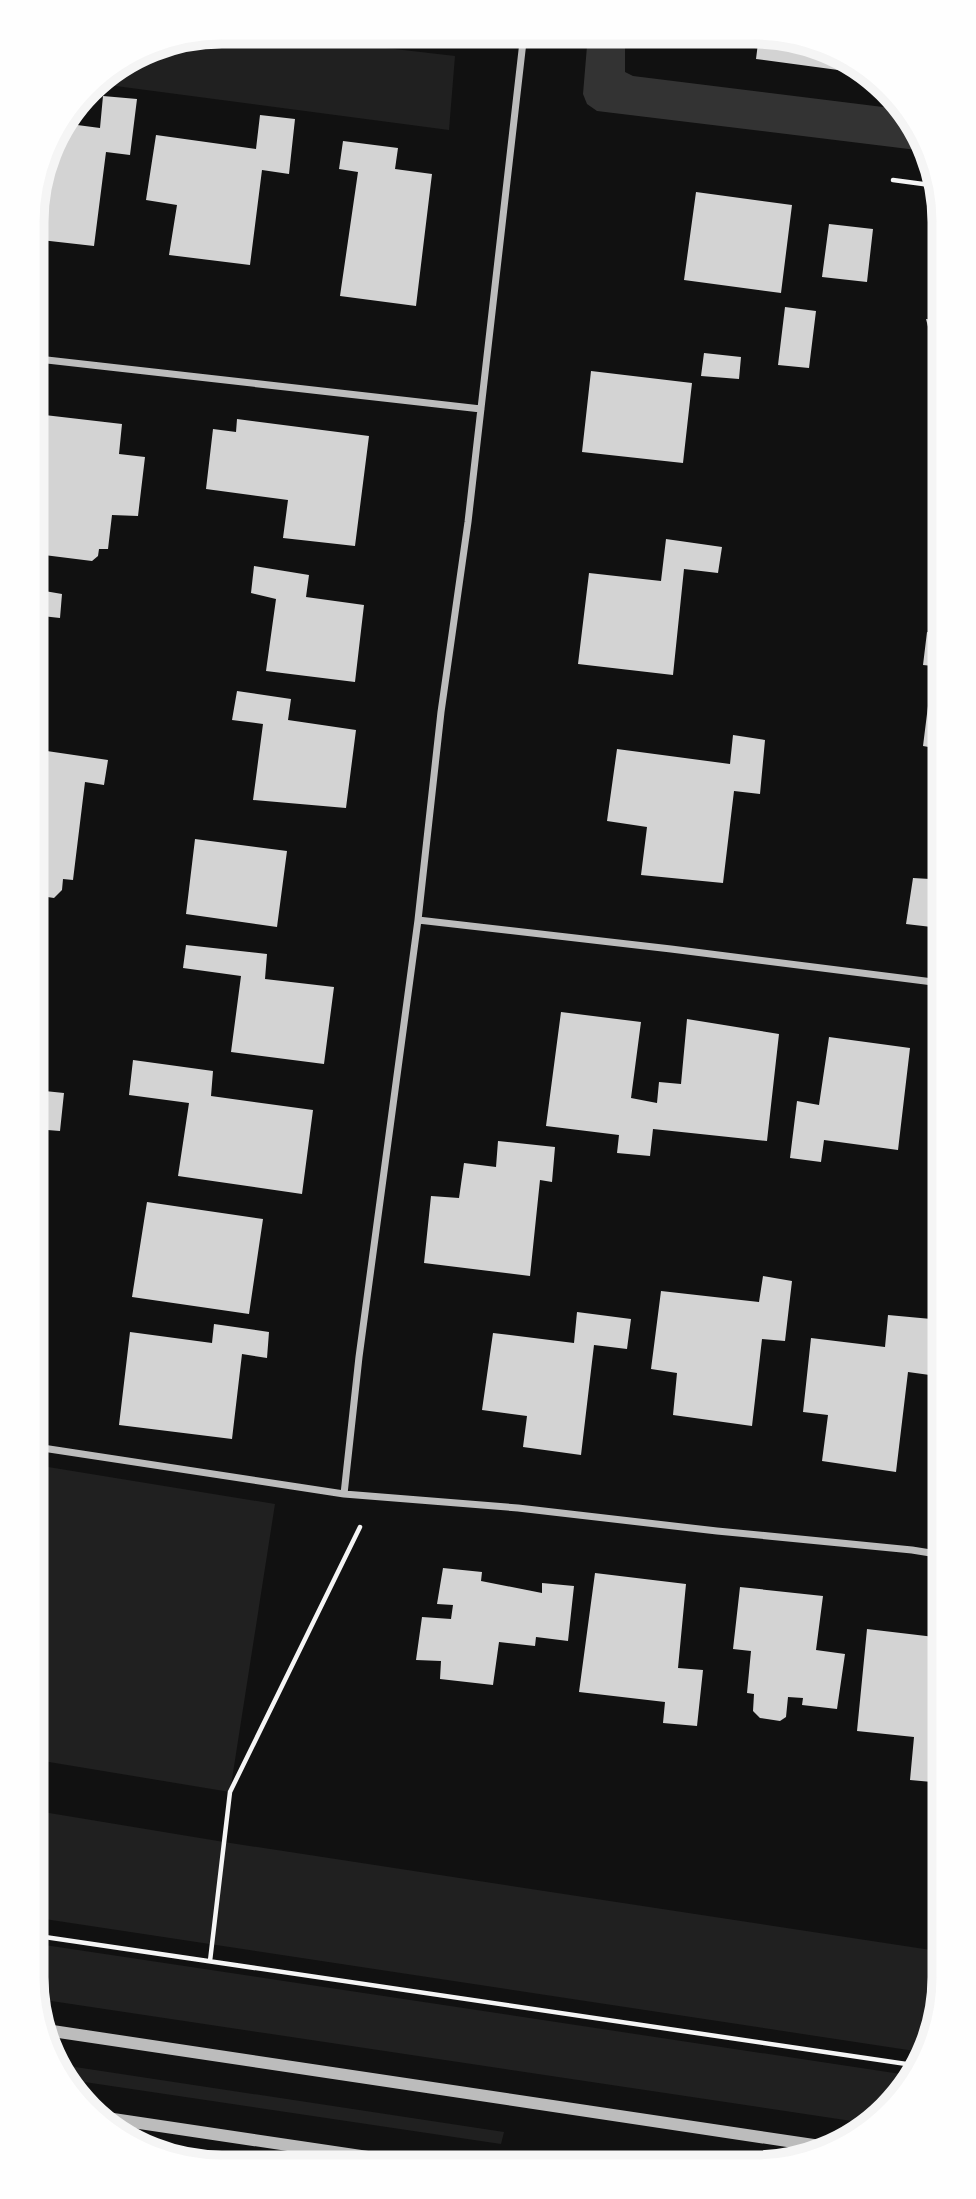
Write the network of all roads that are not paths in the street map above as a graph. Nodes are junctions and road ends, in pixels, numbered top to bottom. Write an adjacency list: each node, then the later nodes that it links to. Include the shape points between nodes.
1 (523, 44): 3 (street)
2 (44, 362): 3 (street)
3 (481, 409): 4 (street)
4 (418, 919): 5 (street); 7 (street)
5 (932, 982)
6 (44, 1448): 7 (street)
7 (344, 1494): 8 (street, via 518,1508)
8 (932, 1553)
9 (52, 2031): 11 (street)
10 (115, 2119): 12 (street)
11 (814, 2145)
12 (354, 2155)

